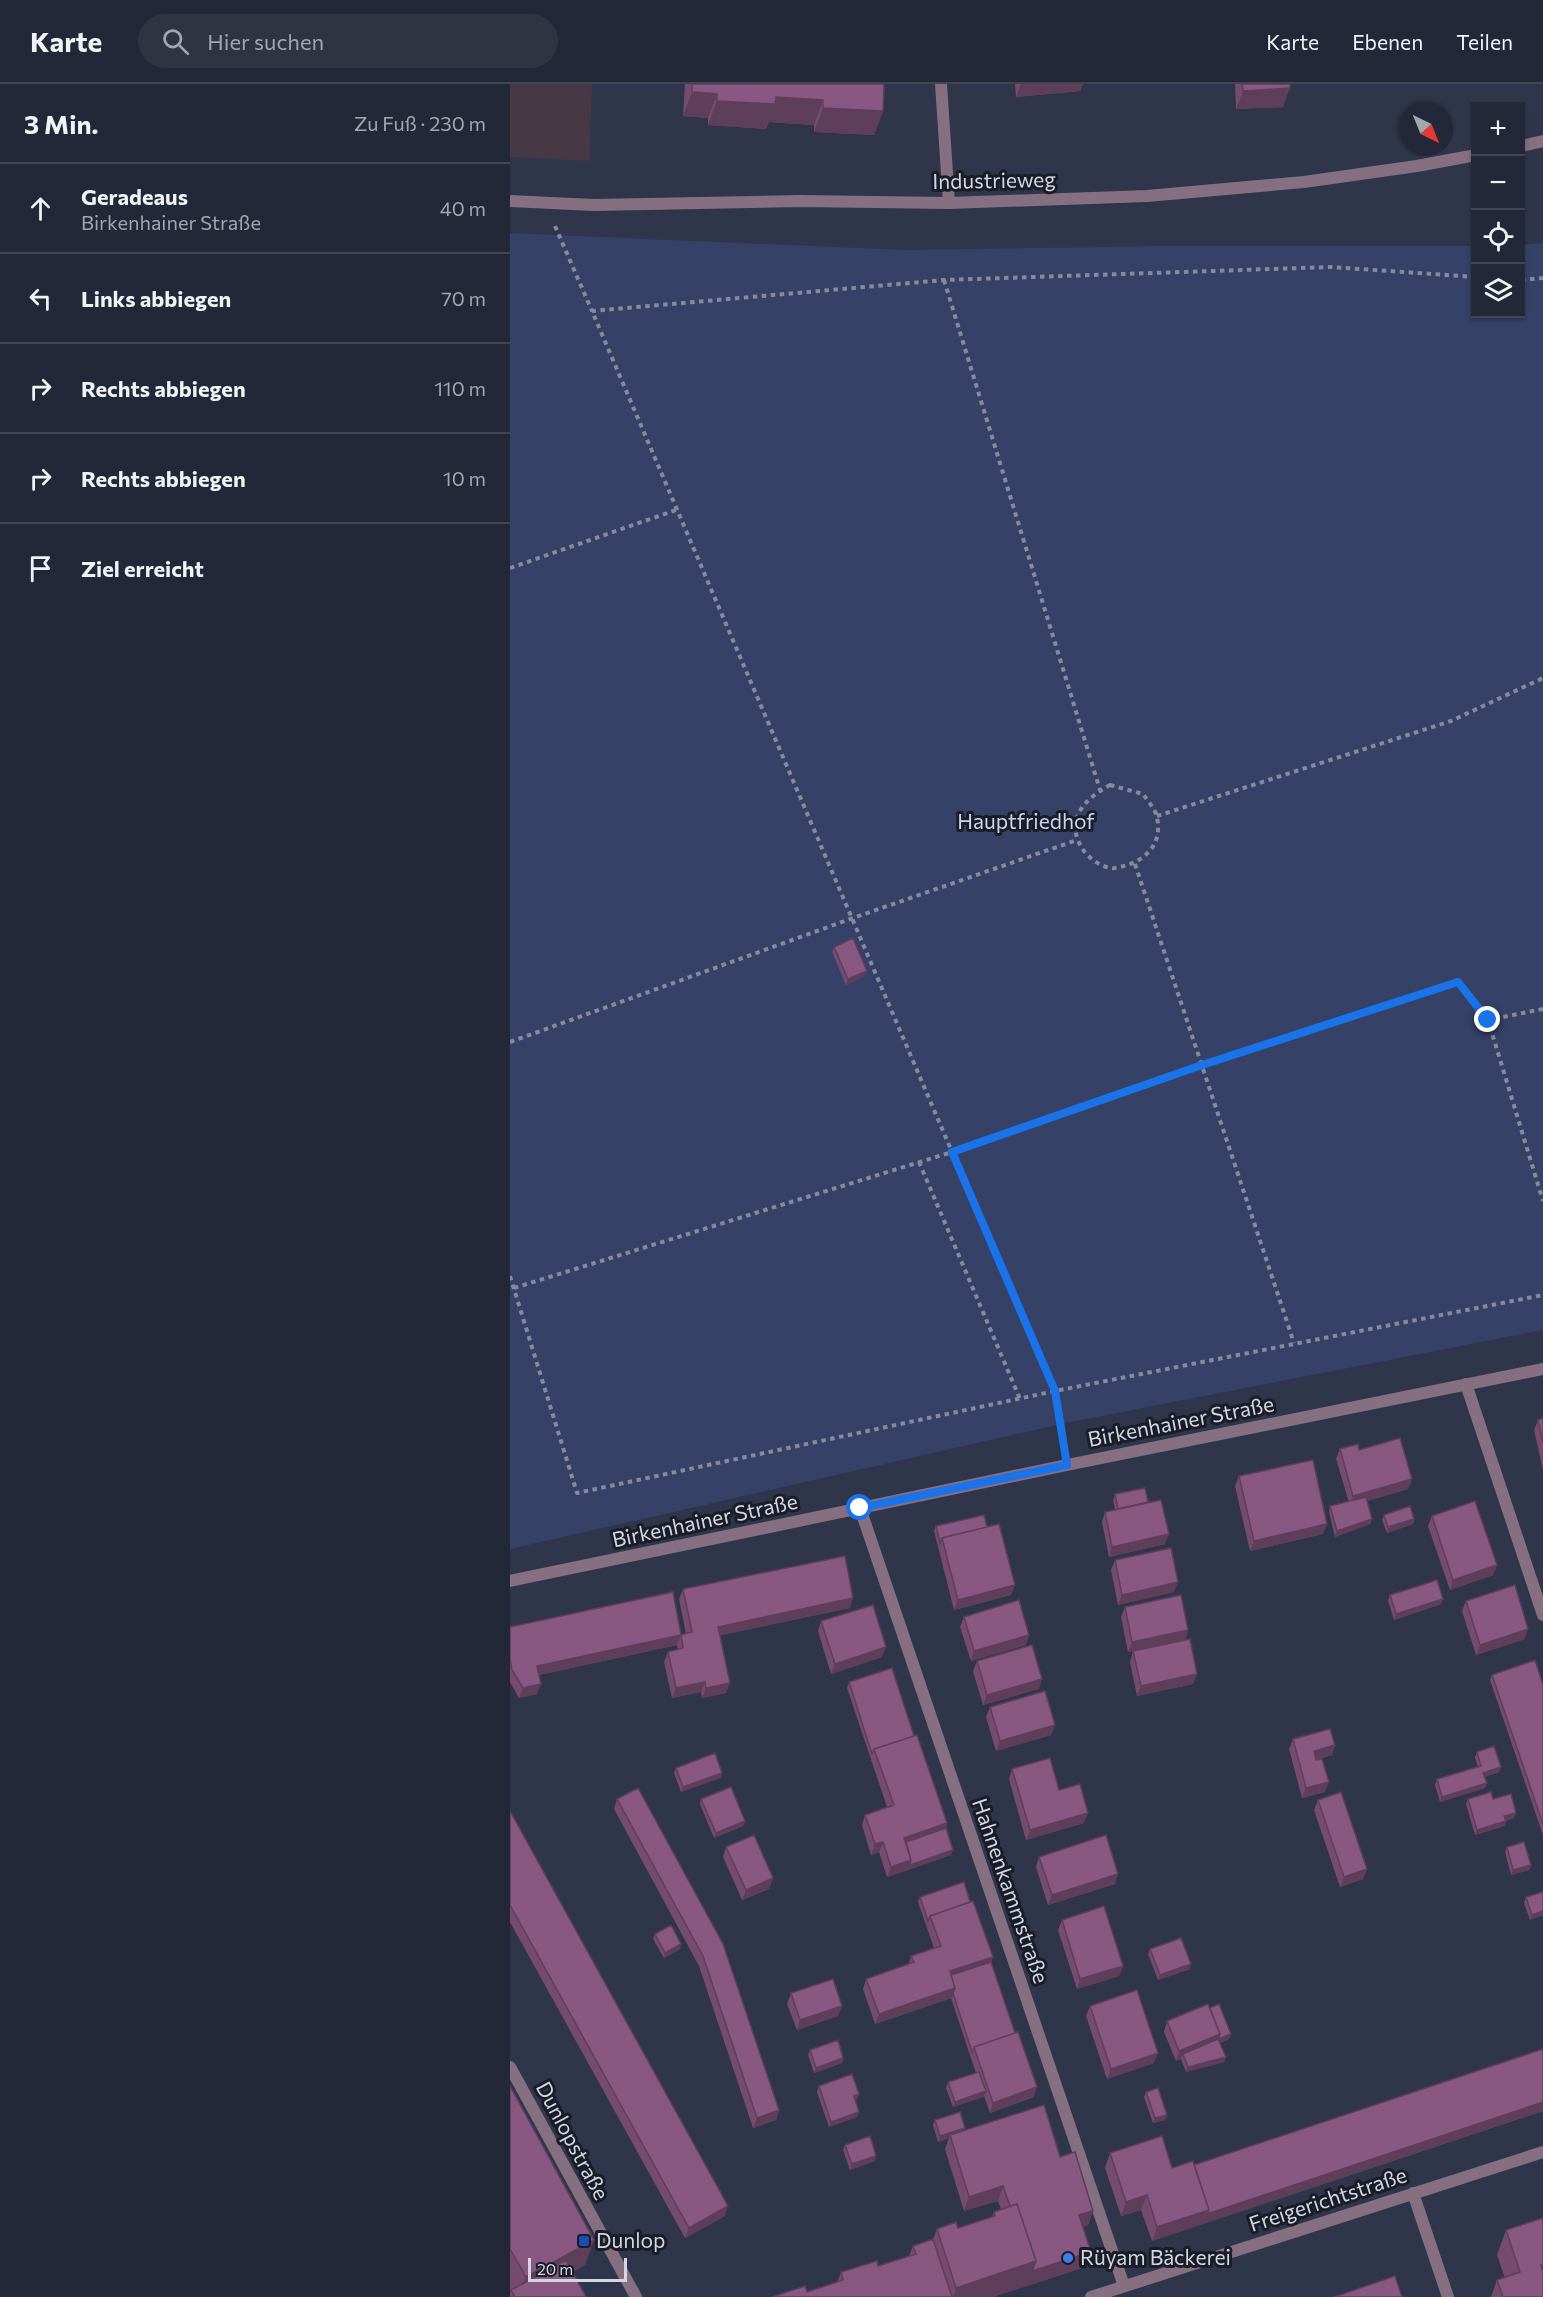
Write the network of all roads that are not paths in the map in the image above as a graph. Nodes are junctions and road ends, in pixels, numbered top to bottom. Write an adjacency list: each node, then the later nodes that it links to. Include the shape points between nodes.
1 (941, 84): 6 (street)
2 (1543, 141): 3 (street)
3 (1525, 145)
4 (1471, 156): 6 (street, Industrieweg, via 1282,184 1147,196)
5 (510, 201): 6 (street, Industrieweg, via 594,205)
6 (949, 202)
7 (1543, 1369): 8 (street, Birkenhainer Straße)
8 (1466, 1384): 9 (street, Birkenhainer Straße); 11 (street)
9 (860, 1508): 10 (street, Birkenhainer Straße); 15 (street, Hahnenkammstraße)
10 (510, 1581)
11 (1543, 1615)
12 (510, 2067): 16 (street, Dunlopstraße)
13 (1543, 2152): 14 (street, Freigerichtstraße)
14 (1413, 2193): 15 (street, Freigerichtstraße); 18 (street)
15 (1124, 2286): 17 (street, Freigerichtstraße)
16 (636, 2297)
17 (1091, 2297)
18 (1448, 2297)

